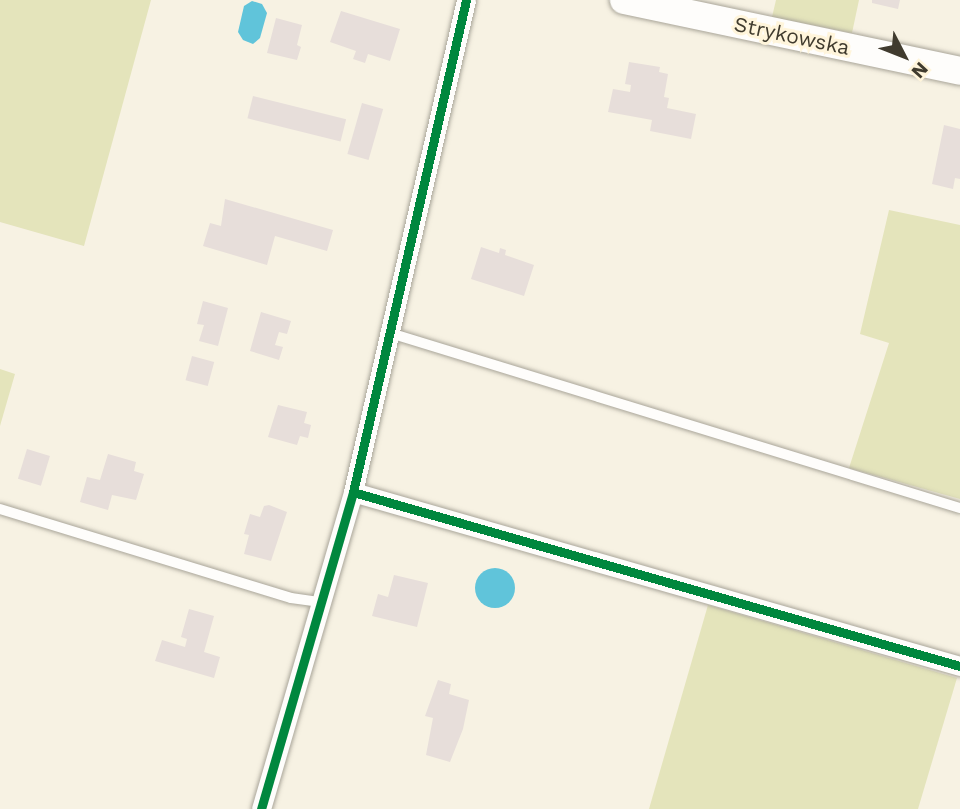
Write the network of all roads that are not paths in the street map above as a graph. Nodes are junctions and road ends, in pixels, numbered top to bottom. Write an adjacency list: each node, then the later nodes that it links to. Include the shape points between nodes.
1 (466, 0): 4 (street)
2 (624, 0): 3 (street, Strykowska)
3 (960, 71)
4 (390, 333): 5 (street); 6 (lane)
5 (353, 492): 8 (street); 9 (street)
6 (960, 508)
7 (0, 509): 8 (lane, via 291,598)
8 (319, 602): 10 (street)
9 (960, 666)
10 (261, 809)

